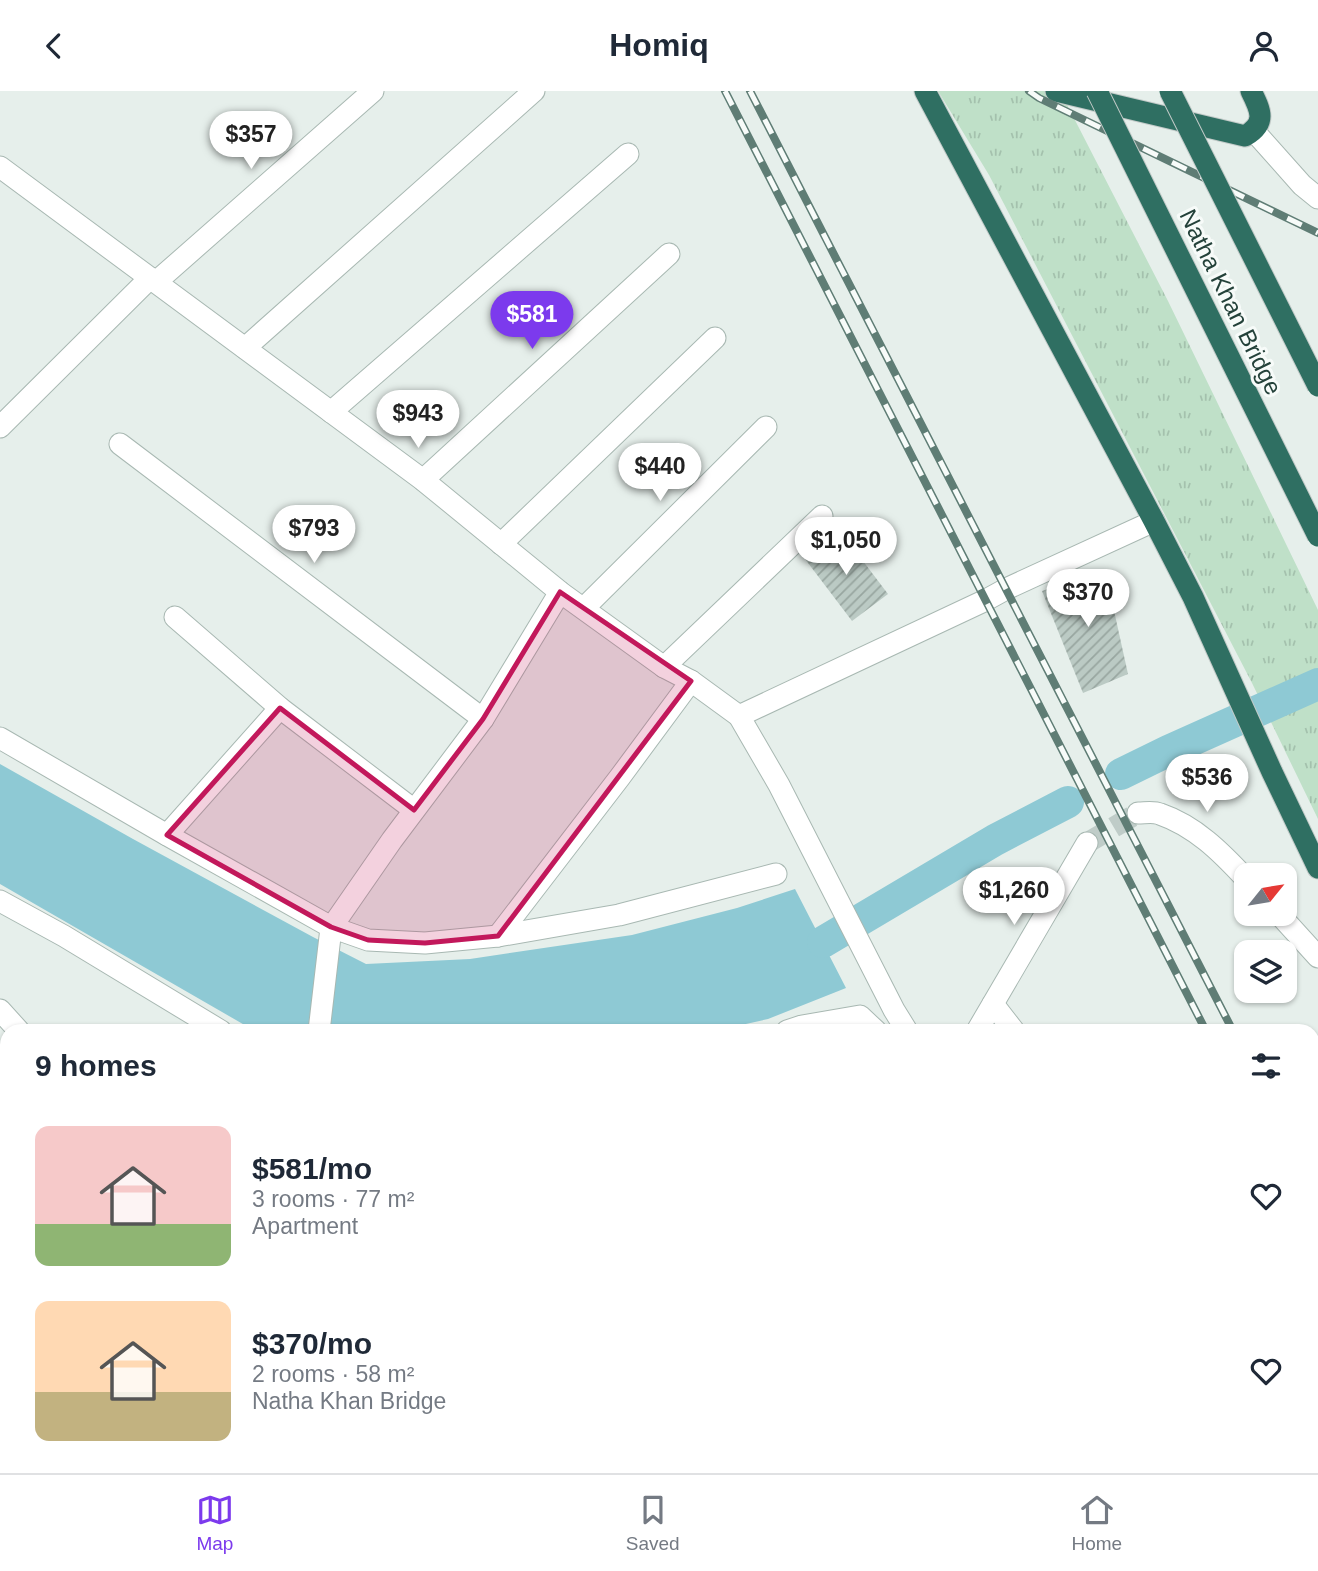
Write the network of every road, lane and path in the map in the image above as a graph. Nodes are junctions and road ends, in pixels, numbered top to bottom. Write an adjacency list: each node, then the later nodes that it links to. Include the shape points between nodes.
1 (373, 91): 13 (street)
2 (534, 91): 15 (street)
3 (925, 91): 23 (highway)
4 (1056, 91): 8 (highway, via 1245,136)
5 (1097, 91): 24 (highway, Natha Khan Bridge, bridge)
6 (1170, 91): 16 (highway, Natha Khan Bridge, bridge)
7 (1251, 91): 8 (highway, via 1261,116)
8 (1254, 131): 11 (street)
9 (628, 154): 17 (street)
10 (0, 167): 13 (street)
11 (1318, 198)
12 (669, 254): 21 (street)
13 (153, 280): 15 (street); 18 (street)
14 (715, 338): 25 (street)
15 (245, 348): 17 (street)
16 (1318, 386)
17 (331, 412): 21 (street)
18 (0, 427)
19 (766, 428): 27 (street)
20 (120, 444): 33 (street)
21 (423, 480): 25 (street)
22 (822, 516): 29 (street)
23 (1154, 521): 32 (street); 40 (highway)
24 (1318, 536)
25 (501, 544): 26 (street)
26 (560, 592): 27 (street); 33 (street)
27 (584, 608): 29 (street)
28 (175, 617): 31 (street)
29 (664, 667): 30 (street)
30 (691, 681): 32 (street); 45 (street)
31 (280, 708): 35 (street); 37 (street)
32 (739, 716): 54 (street)
33 (483, 719): 35 (street)
34 (0, 739): 37 (street)
35 (414, 810): 44 (street)
36 (1138, 813): 39 (street, via 1157,812 1195,831)
37 (167, 835): 44 (street)
38 (1087, 843): 47 (street)
39 (1234, 866)
40 (1318, 868)
41 (776, 874): 45 (street, via 620,915)
42 (0, 901): 50 (street)
43 (1290, 926): 46 (street)
44 (331, 927): 45 (street, via 368,940 425,943); 51 (street)
45 (498, 936)
46 (1318, 957)
47 (993, 1003): 55 (street); 56 (street)
48 (0, 1010): 49 (street)
49 (13, 1024)
50 (209, 1024)
51 (320, 1024)
52 (814, 1024): 53 (street, via 860,1016)
53 (869, 1024)
54 (903, 1024)
55 (981, 1024)
56 (1009, 1024)

